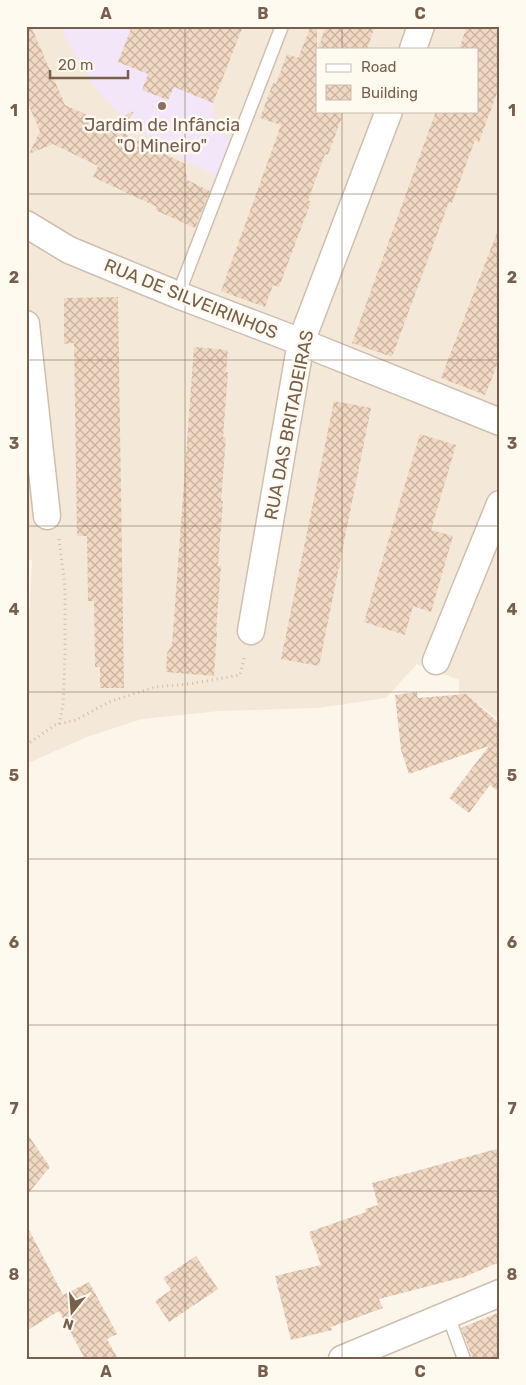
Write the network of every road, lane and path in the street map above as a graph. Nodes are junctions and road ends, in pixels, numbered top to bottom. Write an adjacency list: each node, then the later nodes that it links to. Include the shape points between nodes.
1 (282, 26): 6 (lane)
2 (421, 26): 3 (street)
3 (413, 48)
4 (389, 112): 8 (street, RUA DAS BRITADEIRAS)
5 (26, 224): 6 (street, RUA DE SILVEIRINHOS, via 69,250)
6 (178, 295): 8 (street, RUA DE SILVEIRINHOS)
7 (26, 324): 11 (street)
8 (301, 342): 9 (street, RUA DE SILVEIRINHOS); 12 (street, RUA DAS BRITADEIRAS)
9 (500, 422)
10 (500, 504): 13 (street)
11 (47, 516): 14 (path, via 60,541 65,587 66,656)
12 (251, 631): 14 (path, via 240,675 155,687 109,702 76,720)
13 (436, 661)
14 (59, 724): 15 (path)
15 (26, 745)
16 (500, 1293): 17 (street)
17 (448, 1315): 18 (street); 19 (lane)
18 (342, 1359)
19 (464, 1359)

